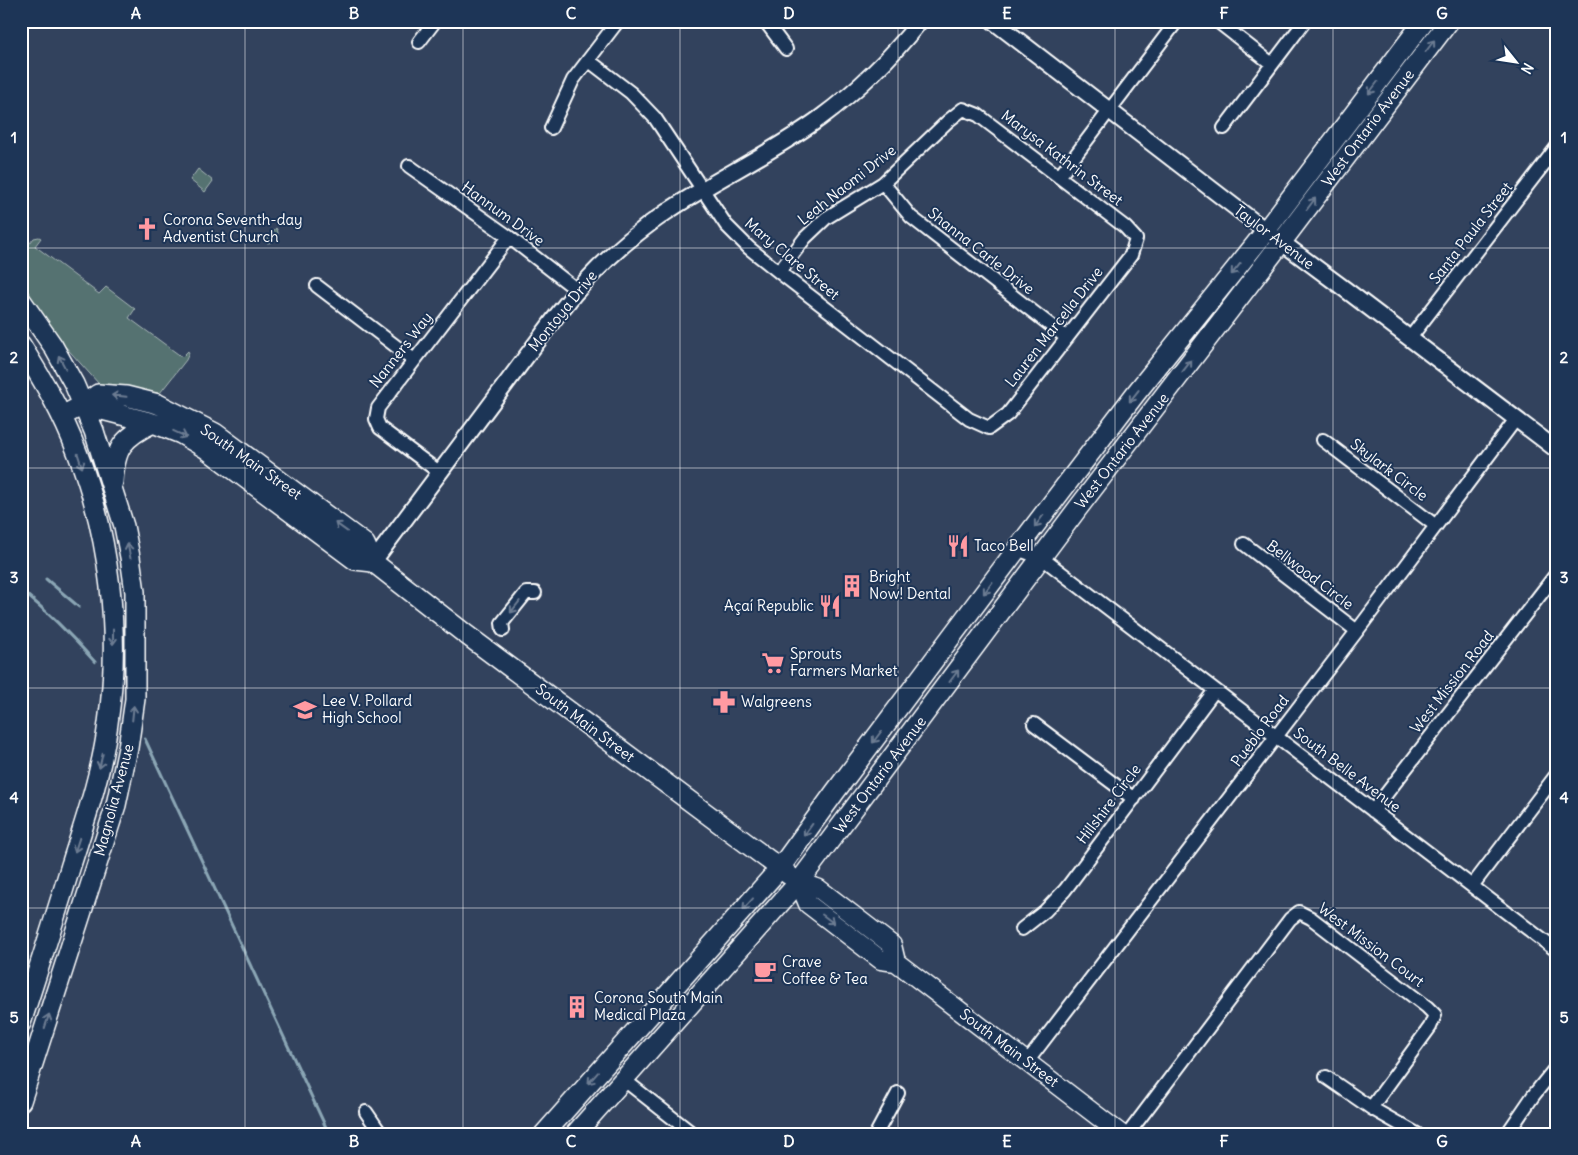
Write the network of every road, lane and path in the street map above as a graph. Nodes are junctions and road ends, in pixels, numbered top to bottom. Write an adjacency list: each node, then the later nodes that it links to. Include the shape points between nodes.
1 (435, 21): 11 (street)
2 (618, 21): 13 (street)
3 (764, 21): 12 (street)
4 (920, 21): 23 (street, Montoya Drive, via 900,47 860,87 819,119)
5 (993, 21): 16 (street, Taylor Avenue)
6 (1177, 21): 16 (street)
7 (1217, 21): 14 (street)
8 (1305, 21): 14 (street)
9 (1424, 21): 24 (main road, West Ontario Avenue, one-way to 24)
10 (1449, 21): 27 (main road, West Ontario Avenue, one-way to 10)
11 (419, 42)
12 (786, 50)
13 (588, 60): 17 (street, via 573,80); 23 (street, Mary Clare Street, via 631,93 655,118)
14 (1272, 64): 18 (street)
15 (963, 109): 21 (street, Marysa Kathrin Street, via 978,115); 22 (street, Leah Naomi Drive)
16 (1109, 110): 21 (street); 24 (street, Taylor Avenue)
17 (551, 128)
18 (1224, 128)
19 (1557, 147): 33 (street, Santa Paula Street)
20 (409, 166): 25 (street, Hannum Drive)
21 (1059, 177): 26 (street, Marysa Kathrin Street)
22 (883, 182): 28 (street, Leah Naomi Drive, via 826,218 805,238); 32 (street, Shanna Carle Drive, via 911,217)
23 (703, 190): 28 (street, Mary Clare Street, via 726,225); 30 (street, Montoya Drive, via 632,237)
24 (1266, 231): 27 (street, Taylor Avenue); 47 (main road, West Ontario Avenue, one-way to 47)
25 (509, 237): 30 (street, Hannum Drive); 35 (street, Nanners Way)
26 (1136, 239): 32 (street, Lauren Marcella Drive, via 1131,255)
27 (1282, 243): 33 (street, Taylor Avenue); 48 (main road, West Ontario Avenue, one-way to 27)
28 (779, 272): 40 (street, Mary Clare Street, via 969,418)
29 (317, 286): 35 (street)
30 (577, 290): 43 (street, Montoya Drive)
31 (21, 300): 36 (main road, one-way to 31, via 53,346)
32 (1067, 338): 40 (street, Lauren Marcella Drive, via 1008,414)
33 (1410, 338): 38 (street, Taylor Avenue)
34 (21, 345): 37 (main road)
35 (414, 360): 43 (street, Nanners Way, via 378,408 376,419 380,428)
36 (83, 406): 37 (main road, South Main Street); 39 (main road, South Main Street); 44 (main road, Magnolia Avenue); 49 (main road, South Main Street, one-way to 36, via 365,544 215,433 158,404 126,396 98,394)
37 (62, 416): 66 (main road, Magnolia Avenue, one-way to 66, via 78,452 95,506 106,563 112,624 112,681 108,722 92,799)
38 (1516, 419): 42 (street, Taylor Avenue); 45 (street, Pueblo Road)
39 (153, 423): 44 (main road, via 135,431 123,443 117,454); 49 (main road, South Main Street, one-way to 49, via 205,448 354,560)
40 (989, 428)
41 (1323, 440): 45 (street, Skylark Circle)
42 (1557, 450)
43 (439, 472): 49 (street, Montoya Drive)
44 (113, 488): 68 (main road, Magnolia Avenue, one-way to 44, via 116,806 132,725 136,683 134,592 124,526)
45 (1436, 526): 53 (street, Pueblo Road)
46 (1244, 544): 53 (street, Bellwood Circle)
47 (1017, 549): 48 (street, South Belle Avenue); 60 (main road, West Ontario Avenue, one-way to 60)
48 (1042, 558): 54 (street, South Belle Avenue); 61 (main road, West Ontario Avenue, one-way to 48)
49 (373, 562): 60 (main road, South Main Street)
50 (1557, 573): 59 (street, West Mission Road)
51 (535, 593): 52 (street, one-way to 52, via 526,593 502,624)
52 (503, 630)
53 (1357, 631): 56 (street, Pueblo Road)
54 (1215, 690): 56 (street, South Belle Avenue); 58 (street, Hillshire Circle)
55 (1034, 724): 58 (street)
56 (1276, 737): 59 (street, South Belle Avenue); 67 (street, Pueblo Road)
57 (1557, 774): 62 (street)
58 (1134, 799): 63 (street, Hillshire Circle, via 1065,890)
59 (1374, 811): 62 (street, South Belle Avenue)
60 (780, 868): 61 (main road, South Main Street); 65 (main road, West Ontario Avenue, one-way to 65)
61 (799, 882): 67 (main road, South Main Street, via 819,890 892,945 896,962); 71 (main road, West Ontario Avenue)
62 (1472, 886): 64 (street, South Belle Avenue)
63 (1022, 929)
64 (1557, 951)
65 (691, 969): 71 (main road, via 670,1006 621,1062 617,1072); 77 (main road, one-way to 77)
66 (21, 1023)
67 (1027, 1062): 81 (main road, South Main Street)
68 (27, 1066): 73 (main road, Magnolia Avenue)
69 (1557, 1066): 84 (street)
70 (1326, 1077): 74 (street)
71 (623, 1080): 78 (main road, West Ontario Avenue); 79 (street)
72 (898, 1093): 80 (street)
73 (21, 1101)
74 (1371, 1108): 82 (street, West Mission Court, via 1430,1027 1435,1015 1299,912 1290,919); 83 (street)
75 (366, 1112): 76 (street)
76 (381, 1134)
77 (544, 1134)
78 (576, 1134)
79 (693, 1134)
80 (876, 1134)
81 (1121, 1134)
82 (1128, 1134)
83 (1417, 1134)
84 (1507, 1134)

